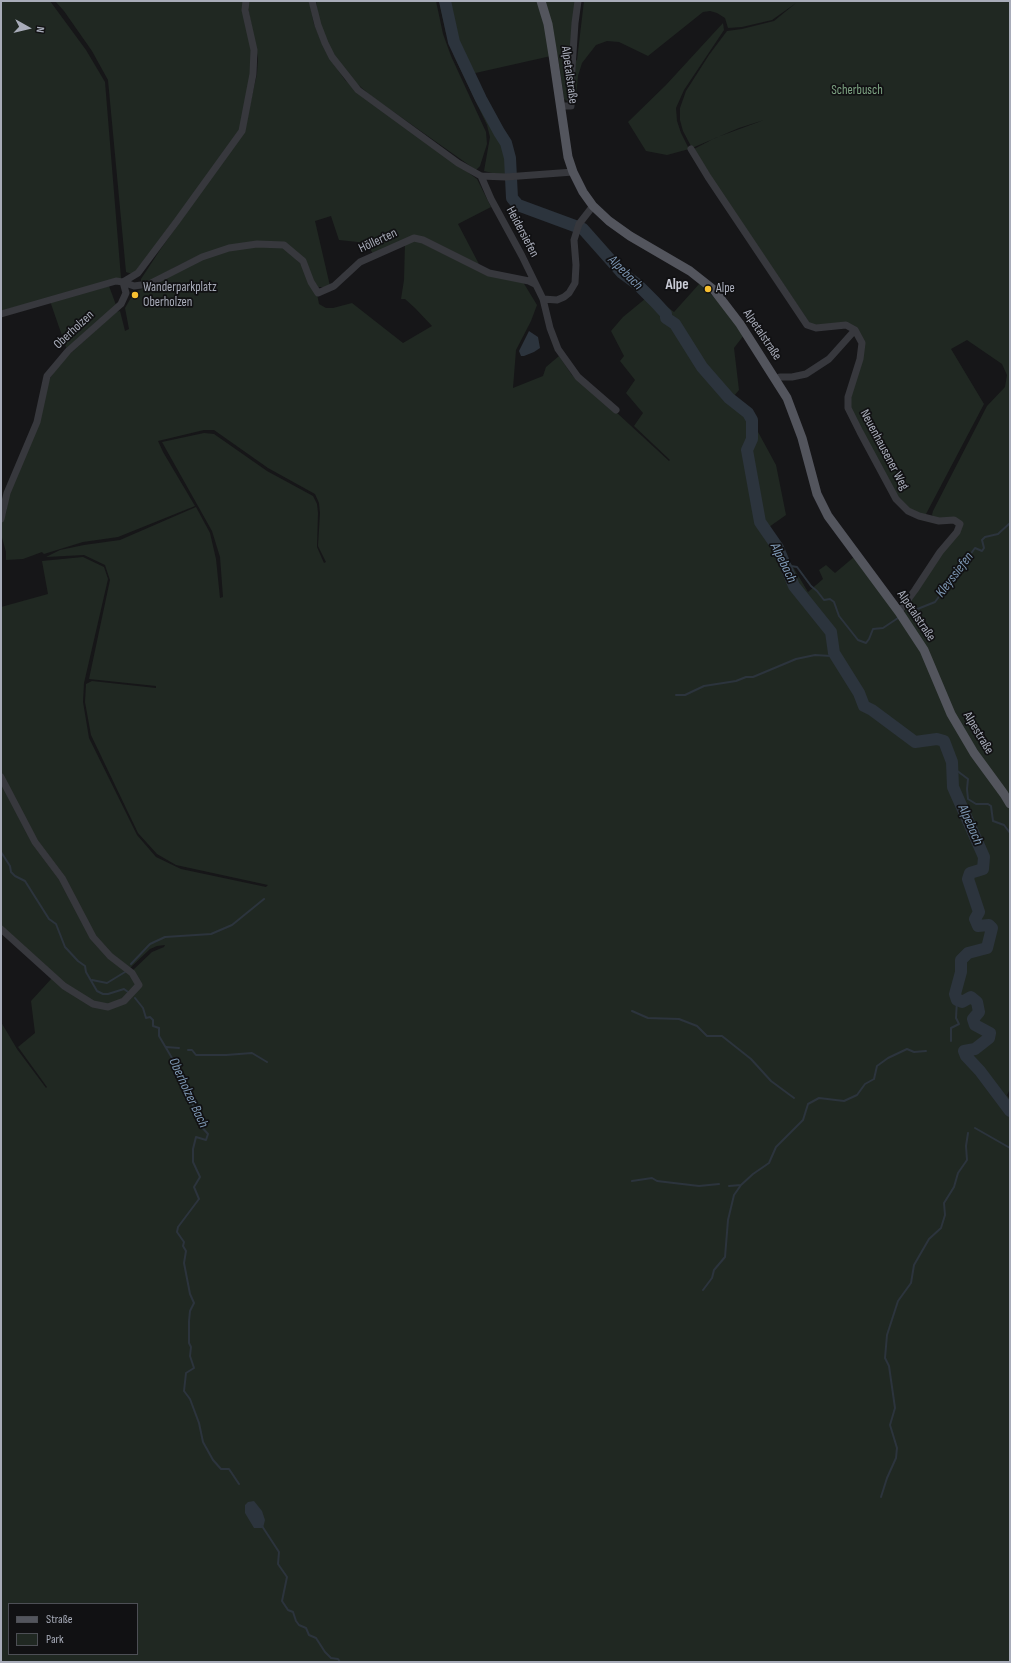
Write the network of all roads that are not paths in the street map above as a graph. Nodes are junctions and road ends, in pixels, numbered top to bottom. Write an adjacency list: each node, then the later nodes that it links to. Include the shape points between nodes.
1 (246, 1): 10 (street, via 245,10 254,50 254,74 242,131 138,273)
2 (312, 1): 8 (street, via 325,43 358,90 458,163)
3 (541, 1): 5 (main road, Alpetalstraße, via 548,24)
4 (578, 1): 5 (street, via 574,23 571,106)
5 (560, 106): 7 (main road, Alpetalstraße, via 568,157)
6 (691, 149): 14 (street, via 807,325 816,328 846,325)
7 (573, 172): 8 (street, via 518,177); 9 (main road, Alpetalstraße)
8 (481, 176): 11 (street, Heidersiefen, via 490,199)
9 (593, 206): 12 (street, via 578,228 574,240 575,283 564,297 557,300); 15 (main road, Alpetalstraße, via 630,236 684,267 714,290)
10 (123, 282): 11 (street, Höllerten, via 134,286 149,284 202,257 244,245 271,244 284,245 303,261 318,293 334,286 360,262 414,238 423,240 489,274); 13 (street, Oberholzen, via 116,281); 17 (street, Oberholzen, via 126,293 120,304 68,351 47,376 37,422 7,493)
11 (535, 284): 12 (street, Heidersiefen)
12 (543, 299): 16 (street, Heidersiefen, via 558,349 578,377)
13 (1, 314)
14 (855, 330): 15 (street, via 829,359 806,374); 18 (street, Neuenhausener Weg, via 862,343 860,359 848,397 848,408 885,482 908,511 927,518 954,520 960,524 957,532 940,552)
15 (776, 379): 18 (main road, Alpetalstraße, via 795,418 817,494 828,516)
16 (616, 410)
17 (1, 519)
18 (899, 612): 19 (main road, Alpetalstraße, via 930,661)
19 (951, 714): 21 (main road, Alpestraße, via 974,754)
20 (1, 778): 22 (street, via 35,842 62,878 93,937 110,956 132,974 139,985 124,1001 108,1007 93,1004 64,986)
21 (1010, 804)
22 (1, 929)

